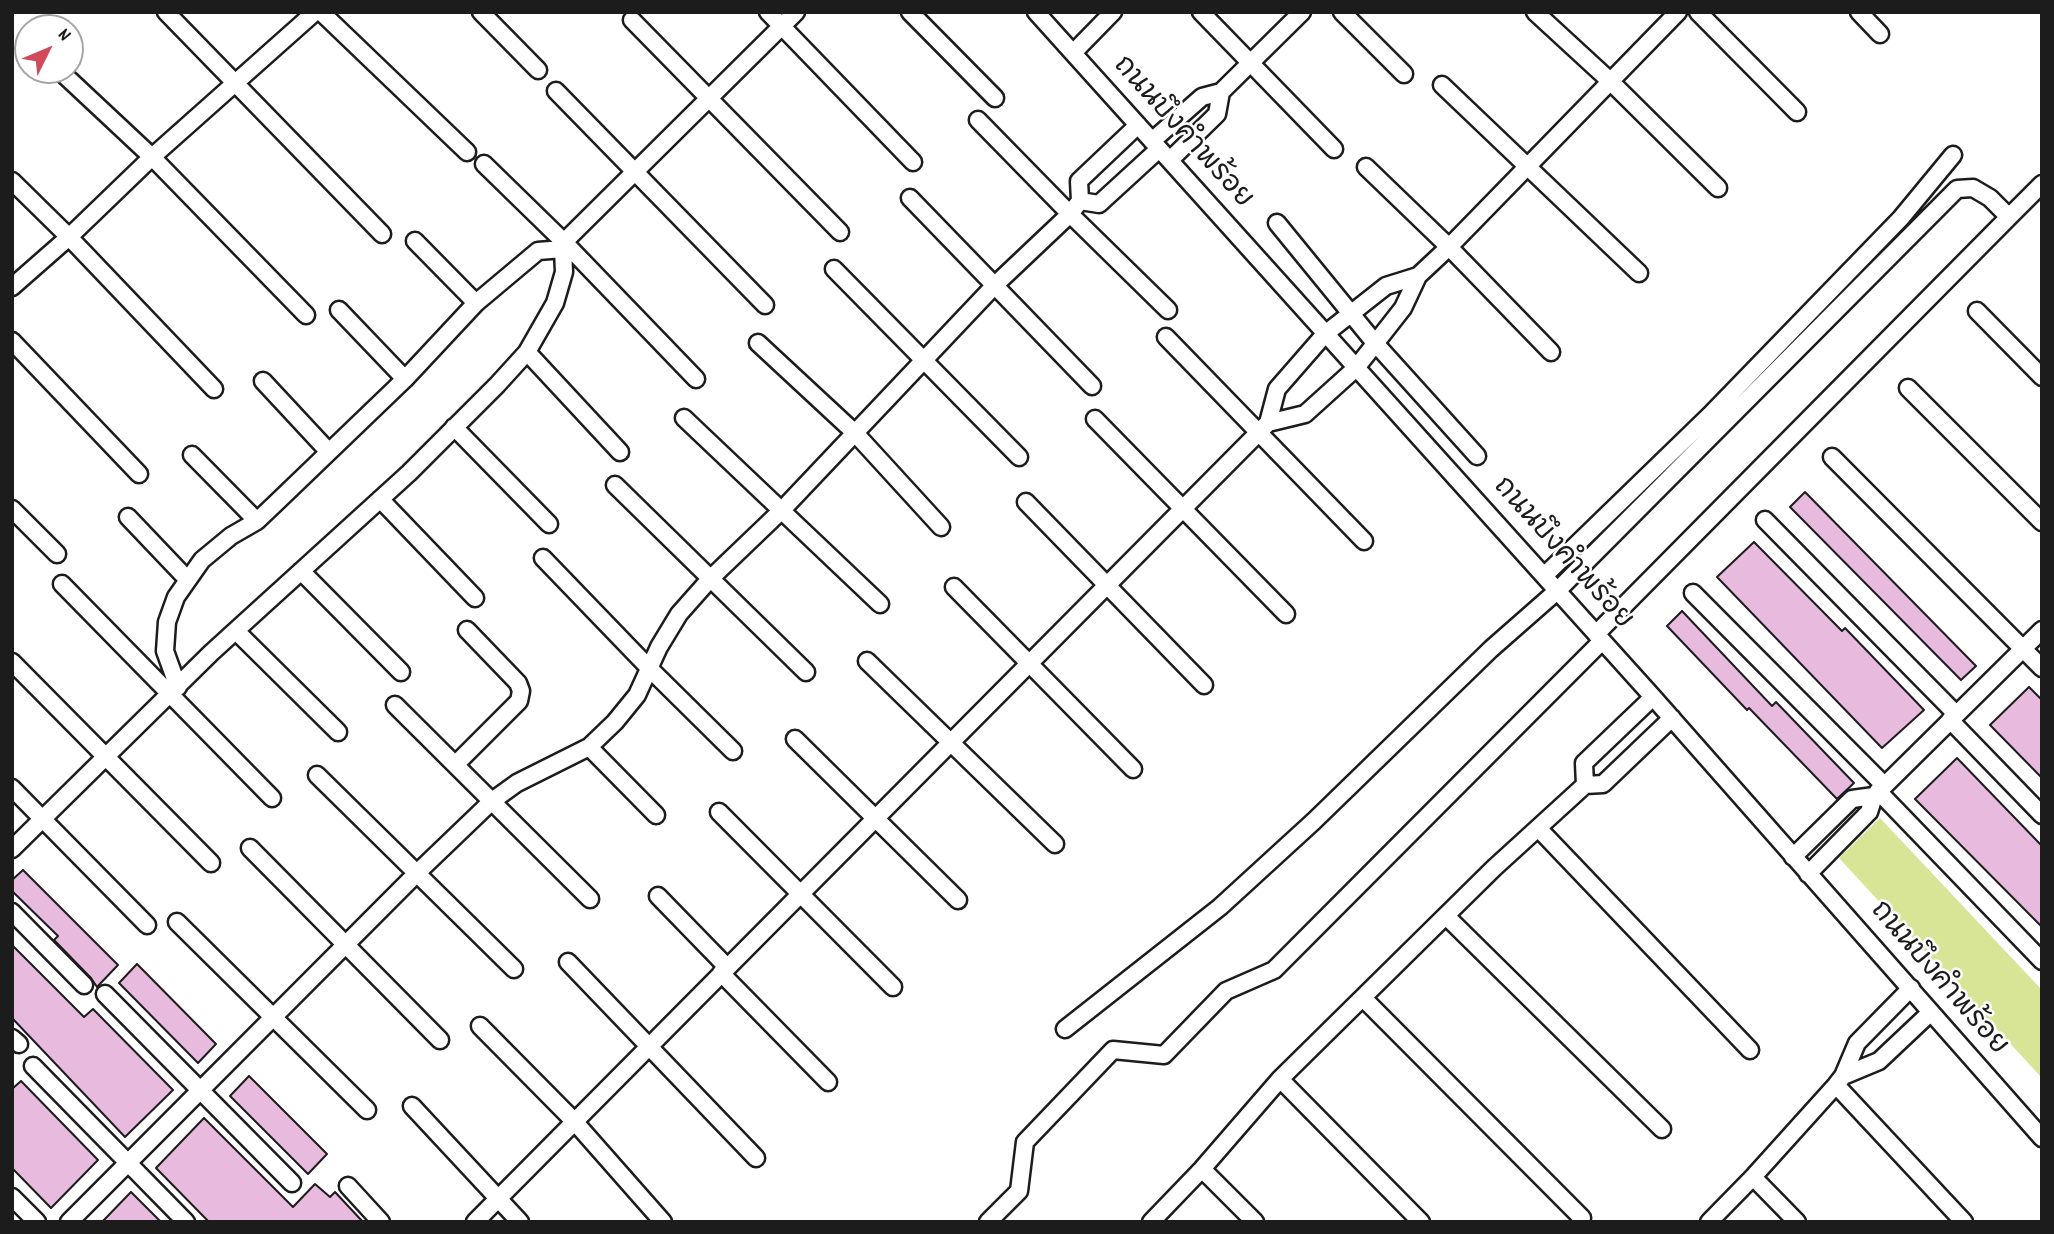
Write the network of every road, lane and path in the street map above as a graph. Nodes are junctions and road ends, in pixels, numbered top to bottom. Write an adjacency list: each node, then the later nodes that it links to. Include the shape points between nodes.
1 (166, 12): 25 (street)
2 (314, 12): 25 (street)
3 (321, 12): 37 (street)
4 (481, 12): 22 (street)
5 (768, 12): 18 (street)
6 (796, 12): 18 (street)
7 (910, 12): 30 (street)
8 (1036, 12): 20 (street, ถนนบึงคำพร้อย)
9 (1113, 12): 20 (street)
10 (1201, 12): 21 (street)
11 (1302, 12): 21 (street)
12 (1342, 12): 23 (street)
13 (1535, 12): 24 (street)
14 (1678, 12): 24 (street)
15 (1698, 12): 32 (street)
16 (1859, 12): 19 (street)
17 (632, 20): 31 (street)
18 (781, 26): 31 (street); 40 (street)
19 (1880, 34)
20 (1073, 53): 34 (street, ถนนบึงคำพร้อย)
21 (1250, 62): 29 (street); 35 (street)
22 (538, 71)
23 (1404, 74)
24 (1610, 81): 42 (street); 47 (street)
25 (234, 83): 39 (street); 53 (street)
26 (74, 84): 39 (street)
27 (1442, 85): 42 (street)
28 (556, 91): 44 (street)
29 (1221, 92): 36 (street, via 1202,97); 36 (street, via 1217,114)
30 (995, 98)
31 (709, 99): 44 (street); 52 (street)
32 (1797, 112)
33 (978, 121): 49 (street)
34 (1138, 125): 36 (street, ถนนบึงคำพร้อย); 49 (street, via 1079,181)
35 (1334, 149)
36 (1160, 150): 49 (street, via 1099,204); 70 (street, ถนนบึงคำพร้อย)
37 (467, 152)
38 (1953, 155): 114 (street, via 1901,218 1710,415)
39 (152, 157): 54 (street); 69 (street)
40 (914, 162)
41 (485, 164): 56 (street)
42 (1528, 165): 57 (street); 59 (street)
43 (1366, 167): 57 (street)
44 (635, 172): 56 (street); 64 (street)
45 (12, 181): 54 (street)
46 (2042, 184): 50 (street)
47 (1718, 188)
48 (910, 198): 61 (street)
49 (1075, 208): 61 (street); 66 (street)
50 (2009, 217): 120 (street, via 1973,188 1957,189); 128 (street)
51 (1277, 223): 68 (street)
52 (840, 232)
53 (382, 234)
54 (69, 237): 62 (street); 85 (street)
55 (415, 241): 63 (street)
56 (564, 245): 63 (street, via 538,251); 75 (street, via 564,272 555,303); 81 (street)
57 (1449, 247): 60 (street); 76 (street)
58 (834, 269): 77 (street)
59 (1639, 273)
60 (1418, 276): 68 (street, via 1386,286); 73 (street, via 1403,308)
61 (995, 285): 77 (street); 83 (street)
62 (12, 287)
63 (476, 303): 80 (street)
64 (765, 305)
65 (340, 310): 80 (street)
66 (1168, 310)
67 (1977, 311): 79 (street)
68 (1351, 313): 70 (street); 73 (street)
69 (306, 315)
70 (1325, 334): 78 (street, ถนนบึงคำพร้อย); 89 (street, via 1277,389)
71 (1166, 337): 89 (street)
72 (12, 341): 97 (street)
73 (1375, 342): 78 (street); 94 (street)
74 (758, 343): 90 (street)
75 (527, 352): 88 (street); 92 (street)
76 (1550, 352)
77 (924, 360): 90 (street); 95 (street)
78 (1356, 368): 89 (street, via 1305,414); 114 (street, ถนนบึงคำพร้อย)
79 (2042, 377)
80 (405, 379): 91 (street)
81 (696, 379)
82 (263, 381): 91 (street)
83 (1092, 386)
84 (1908, 388): 107 (street)
85 (214, 389)
86 (684, 418): 103 (street)
87 (1095, 419): 102 (street)
88 (454, 427): 99 (street); 108 (street)
89 (1263, 428): 102 (street); 110 (street)
90 (855, 433): 103 (street); 109 (street)
91 (329, 452): 106 (street)
92 (621, 452)
93 (192, 455): 106 (street)
94 (1477, 456)
95 (1018, 457)
96 (1832, 457): 129 (street)
97 (139, 474)
98 (615, 485): 116 (street)
99 (380, 499): 113 (street); 122 (street)
100 (1026, 502): 118 (street)
101 (12, 509): 111 (street)
102 (1183, 509): 118 (street); 124 (street)
103 (782, 510): 116 (street); 123 (street)
104 (128, 517): 115 (street)
105 (1765, 520): 141 (street)
106 (257, 521): 115 (street, via 217,546)
107 (2042, 522)
108 (549, 524)
109 (941, 527)
110 (1364, 541)
111 (57, 554)
112 (543, 558): 134 (street)
113 (301, 571): 127 (street); 135 (street)
114 (1544, 576): 120 (street, ถนนบึงคำพร้อย)
115 (187, 579): 138 (street, via 167,622 165,651)
116 (710, 579): 134 (street, via 667,630); 136 (street)
117 (62, 584): 138 (street)
118 (1106, 586): 132 (street); 137 (street)
119 (954, 587): 132 (street)
120 (1557, 591): 128 (street, ถนนบึงคำพร้อย); 191 (street, via 1220,907)
121 (1693, 593): 154 (street)
122 (475, 598)
123 (880, 604)
124 (1286, 614)
125 (467, 630): 149 (street, via 521,691 519,701)
126 (2042, 630): 129 (street)
127 (236, 631): 138 (street); 143 (street)
128 (1599, 637): 139 (street, ถนนบึงคำพร้อย); 221 (street, via 1275,970 1226,991 1164,1055 1113,1050 1025,1142 1019,1191)
129 (2023, 649): 133 (street); 141 (street)
130 (867, 661): 145 (street)
131 (12, 662): 148 (street)
132 (1029, 663): 145 (street); 150 (street)
133 (2042, 668)
134 (650, 669): 146 (street, via 637,695); 147 (street)
135 (401, 672)
136 (806, 673)
137 (1204, 685)
138 (174, 691): 148 (street); 155 (street)
139 (1653, 697): 142 (street, ถนนบึงคำพร้อย); 152 (street, via 1584,763)
140 (395, 705): 149 (street)
141 (1953, 717): 154 (street); 159 (street)
142 (1672, 718): 152 (street, via 1604,785); 166 (street, ถนนบึงคำพร้อย)
143 (338, 732)
144 (795, 738): 160 (street)
145 (951, 742): 160 (street); 163 (street)
146 (589, 747): 156 (street, via 517,783); 158 (street)
147 (733, 751)
148 (106, 757): 161 (street); 167 (street)
149 (456, 764): 156 (street)
150 (1133, 769)
151 (317, 775): 168 (street)
152 (1586, 785): 162 (street)
153 (12, 788): 161 (street)
154 (1879, 791): 166 (street, via 1852,799); 169 (street, via 1869,812); 179 (street)
155 (272, 798)
156 (492, 801): 168 (street); 172 (street)
157 (719, 812): 170 (street)
158 (656, 815)
159 (2042, 815)
160 (875, 818): 170 (street); 173 (street)
161 (43, 819): 165 (street); 177 (street)
162 (1538, 828): 175 (street); 194 (street)
163 (1055, 844)
164 (250, 848): 178 (street)
165 (12, 849)
166 (1793, 857): 169 (street, ถนนบึงคำพร้อย)
167 (211, 863)
168 (418, 872): 178 (street); 181 (street)
169 (1808, 874): 185 (street, ถนนบึงคำพร้อย)
170 (800, 893): 182 (street); 184 (street)
171 (658, 896): 182 (street)
172 (590, 899)
173 (958, 900)
174 (12, 912): 183 (street)
175 (1446, 916): 187 (street); 203 (street)
176 (177, 922): 189 (street)
177 (147, 925)
178 (346, 945): 189 (street); 192 (street)
179 (2042, 961)
180 (568, 962): 193 (street)
181 (514, 969)
182 (724, 970): 193 (street); 198 (street)
183 (84, 985)
184 (892, 988)
185 (1911, 988): 188 (street, ถนนบึงคำพร้อย); 197 (street, via 1857,1042)
186 (104, 994): 199 (street)
187 (1363, 998): 196 (street); 213 (street)
188 (1931, 1012): 197 (street, via 1879,1061); 204 (street, ถนนบึงคำพร้อย)
189 (273, 1018): 199 (street); 201 (street)
190 (480, 1026): 202 (street)
191 (1065, 1029)
192 (440, 1040)
193 (648, 1045): 202 (street); 205 (street)
194 (1750, 1050)
195 (33, 1066): 206 (street)
196 (1280, 1079): 207 (street); 224 (street)
197 (1840, 1080): 208 (street); 227 (street)
198 (828, 1082)
199 (201, 1090): 206 (street); 209 (street)
200 (412, 1106): 212 (street)
201 (368, 1110)
202 (574, 1121): 212 (street); 220 (street)
203 (1662, 1129)
204 (2042, 1138)
205 (757, 1157)
206 (129, 1162): 215 (street); 216 (street)
207 (1202, 1169): 222 (street); 223 (street)
208 (1753, 1177): 225 (street); 226 (street)
209 (292, 1183)
210 (348, 1186): 217 (street)
211 (12, 1196): 214 (street)
212 (498, 1198): 218 (street); 219 (street)
213 (1582, 1218)
214 (37, 1222)
215 (69, 1222)
216 (186, 1222)
217 (381, 1222)
218 (475, 1222)
219 (520, 1222)
220 (663, 1222)
221 (988, 1222)
222 (1152, 1222)
223 (1255, 1222)
224 (1422, 1222)
225 (1709, 1222)
226 (1797, 1222)
227 (1964, 1222)

